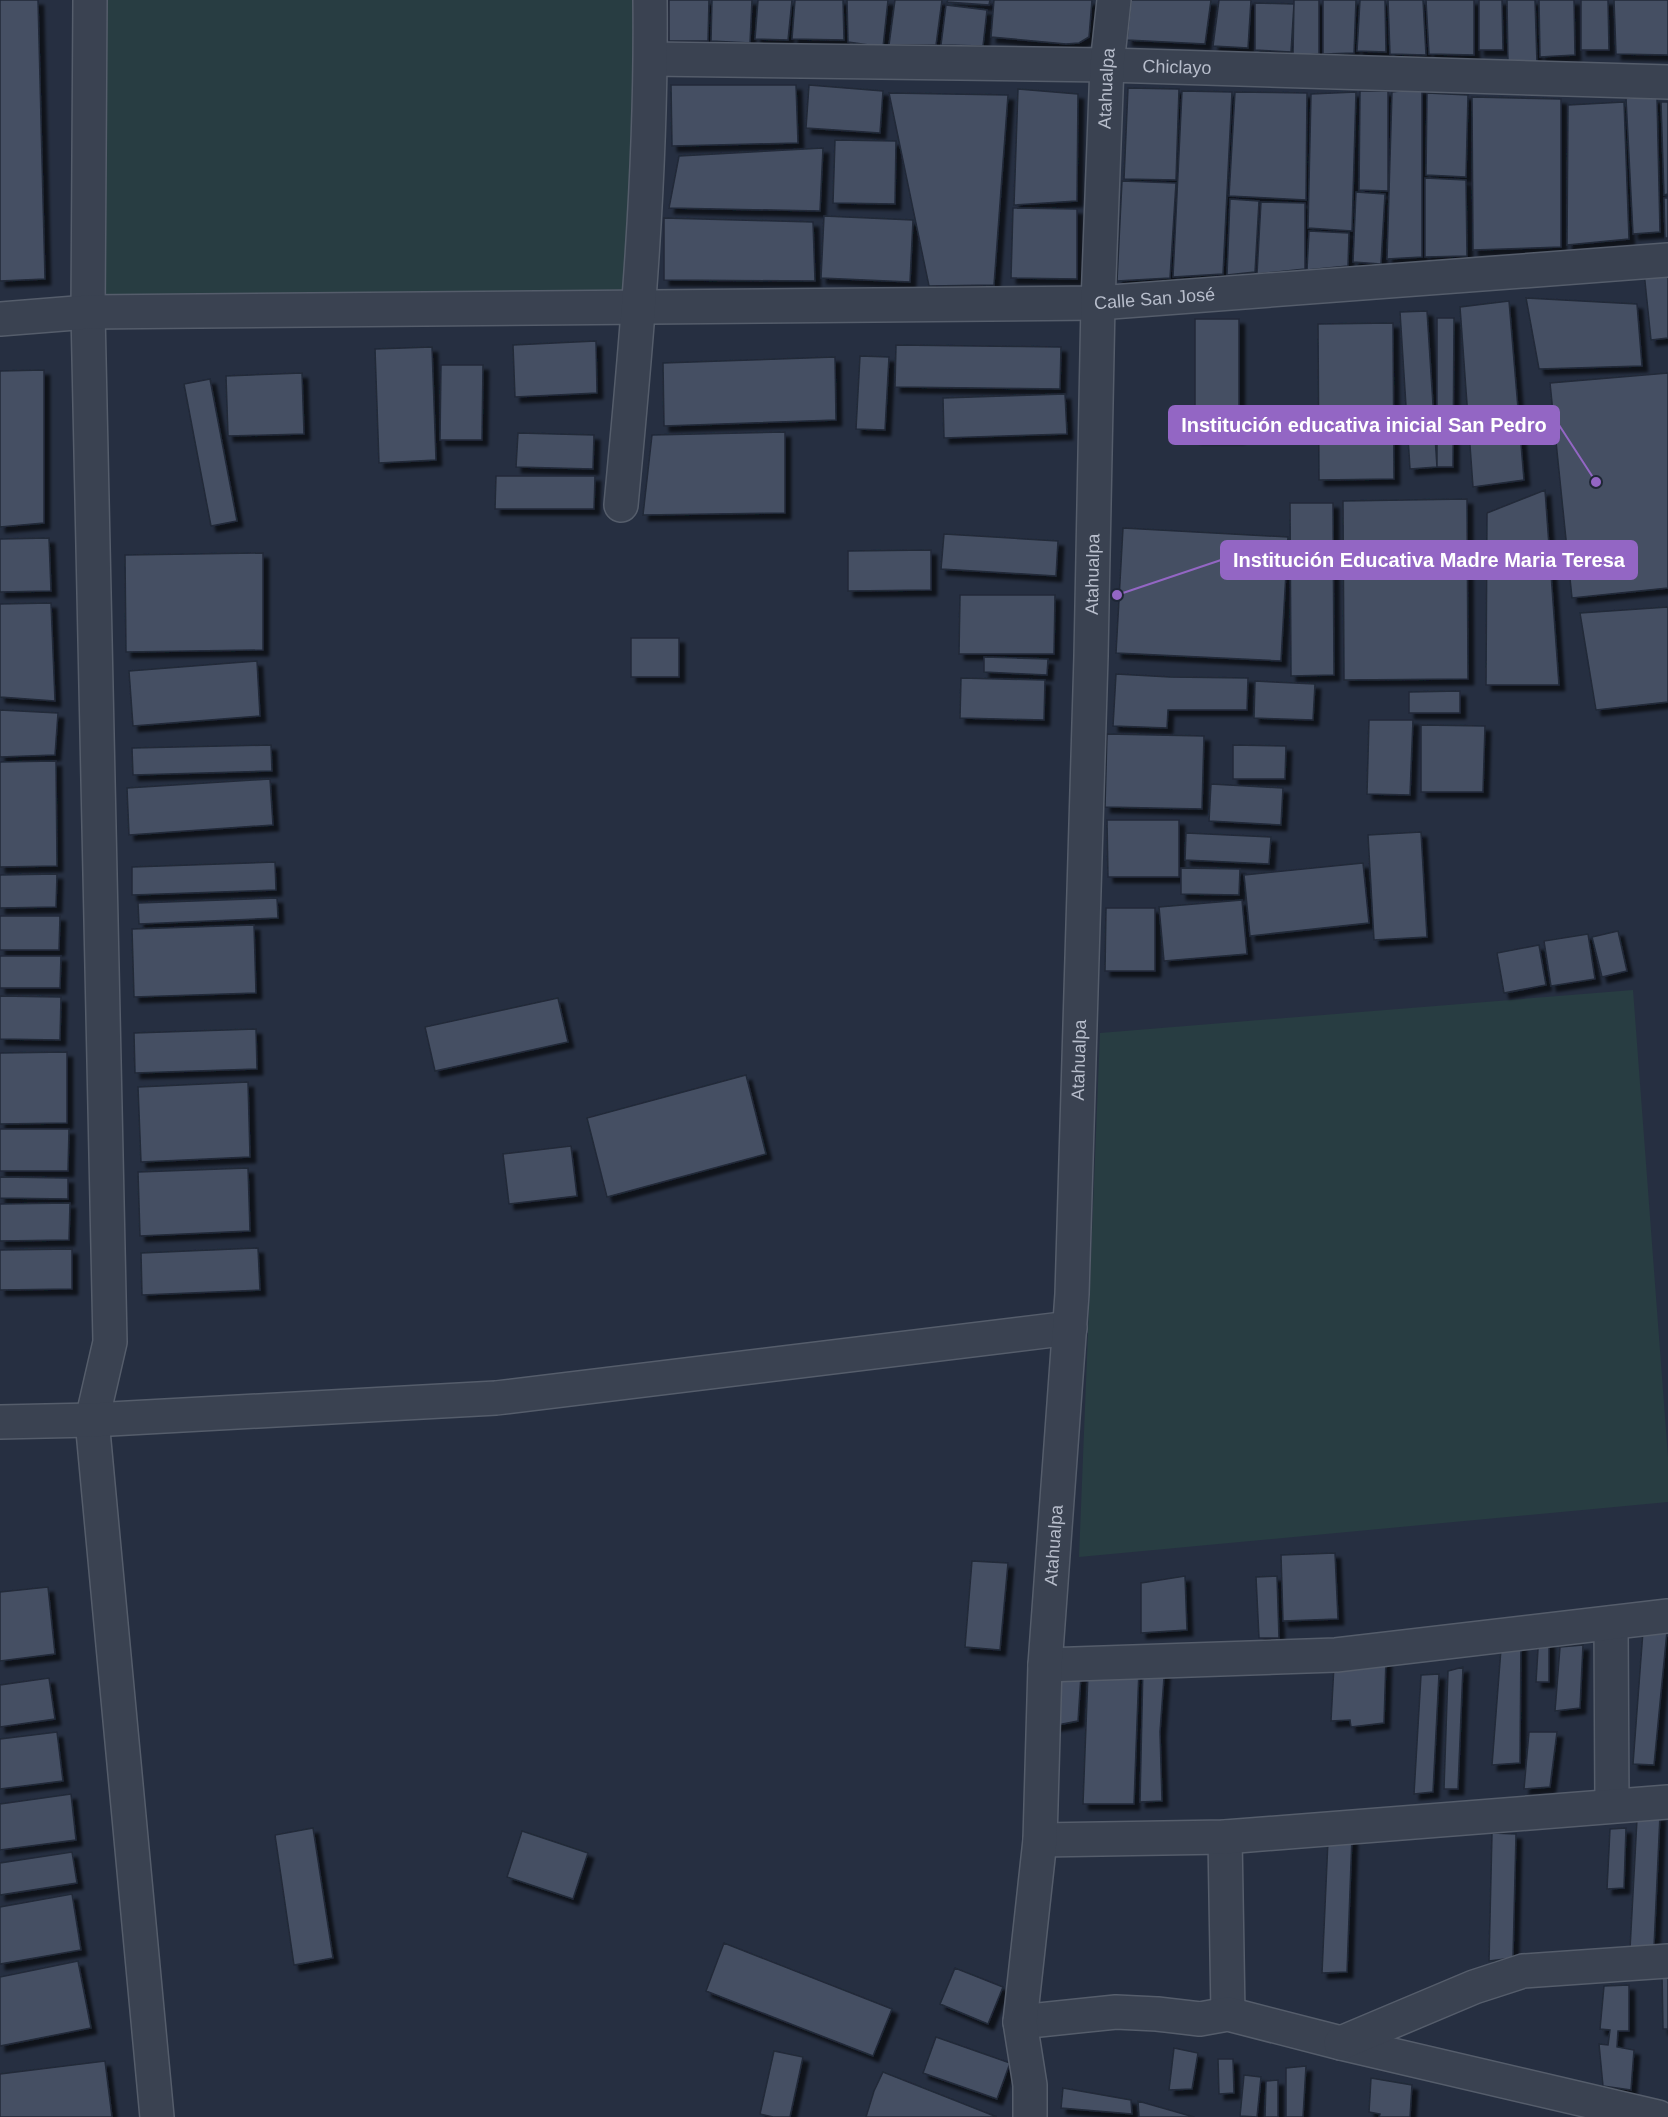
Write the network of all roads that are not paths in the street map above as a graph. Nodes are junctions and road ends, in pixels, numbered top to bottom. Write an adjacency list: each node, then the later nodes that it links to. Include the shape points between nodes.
1 (90, 0): 10 (street)
2 (650, 0): 4 (street)
3 (1114, 0): 5 (street, Atahualpa)
4 (651, 59): 5 (street, Chiclayo); 9 (street)
5 (1107, 65): 6 (street, Chiclayo); 8 (street, Atahualpa)
6 (1668, 82)
7 (1668, 260): 8 (street, Calle San José)
8 (1098, 303): 9 (street, Calle San José); 13 (street, Atahualpa)
9 (640, 308): 10 (street, Calle San José); 12 (street)
10 (88, 312): 11 (street, Calle San José); 14 (street, via 110,1342)
11 (0, 319)
12 (621, 505)
13 (1070, 1328): 14 (street, via 496,1398); 18 (street, Atahualpa)
14 (92, 1420): 15 (street); 27 (street)
15 (0, 1422)
16 (1668, 1616): 17 (street)
17 (1611, 1623): 18 (street, via 1336,1655); 20 (street)
18 (1045, 1665): 22 (street, Atahualpa)
19 (1668, 1802): 20 (street)
20 (1612, 1805): 21 (street)
21 (1225, 1837): 22 (street); 24 (street)
22 (1040, 1840): 25 (street, Atahualpa)
23 (1668, 1961): 26 (street, via 1523,1971 1474,1987)
24 (1228, 2013): 25 (street, via 1200,2019 1116,2013); 26 (street)
25 (1020, 2022): 28 (street, Atahualpa, via 1030,2085)
26 (1341, 2043): 29 (street)
27 (157, 2117)
28 (1030, 2117)
29 (1658, 2117)

